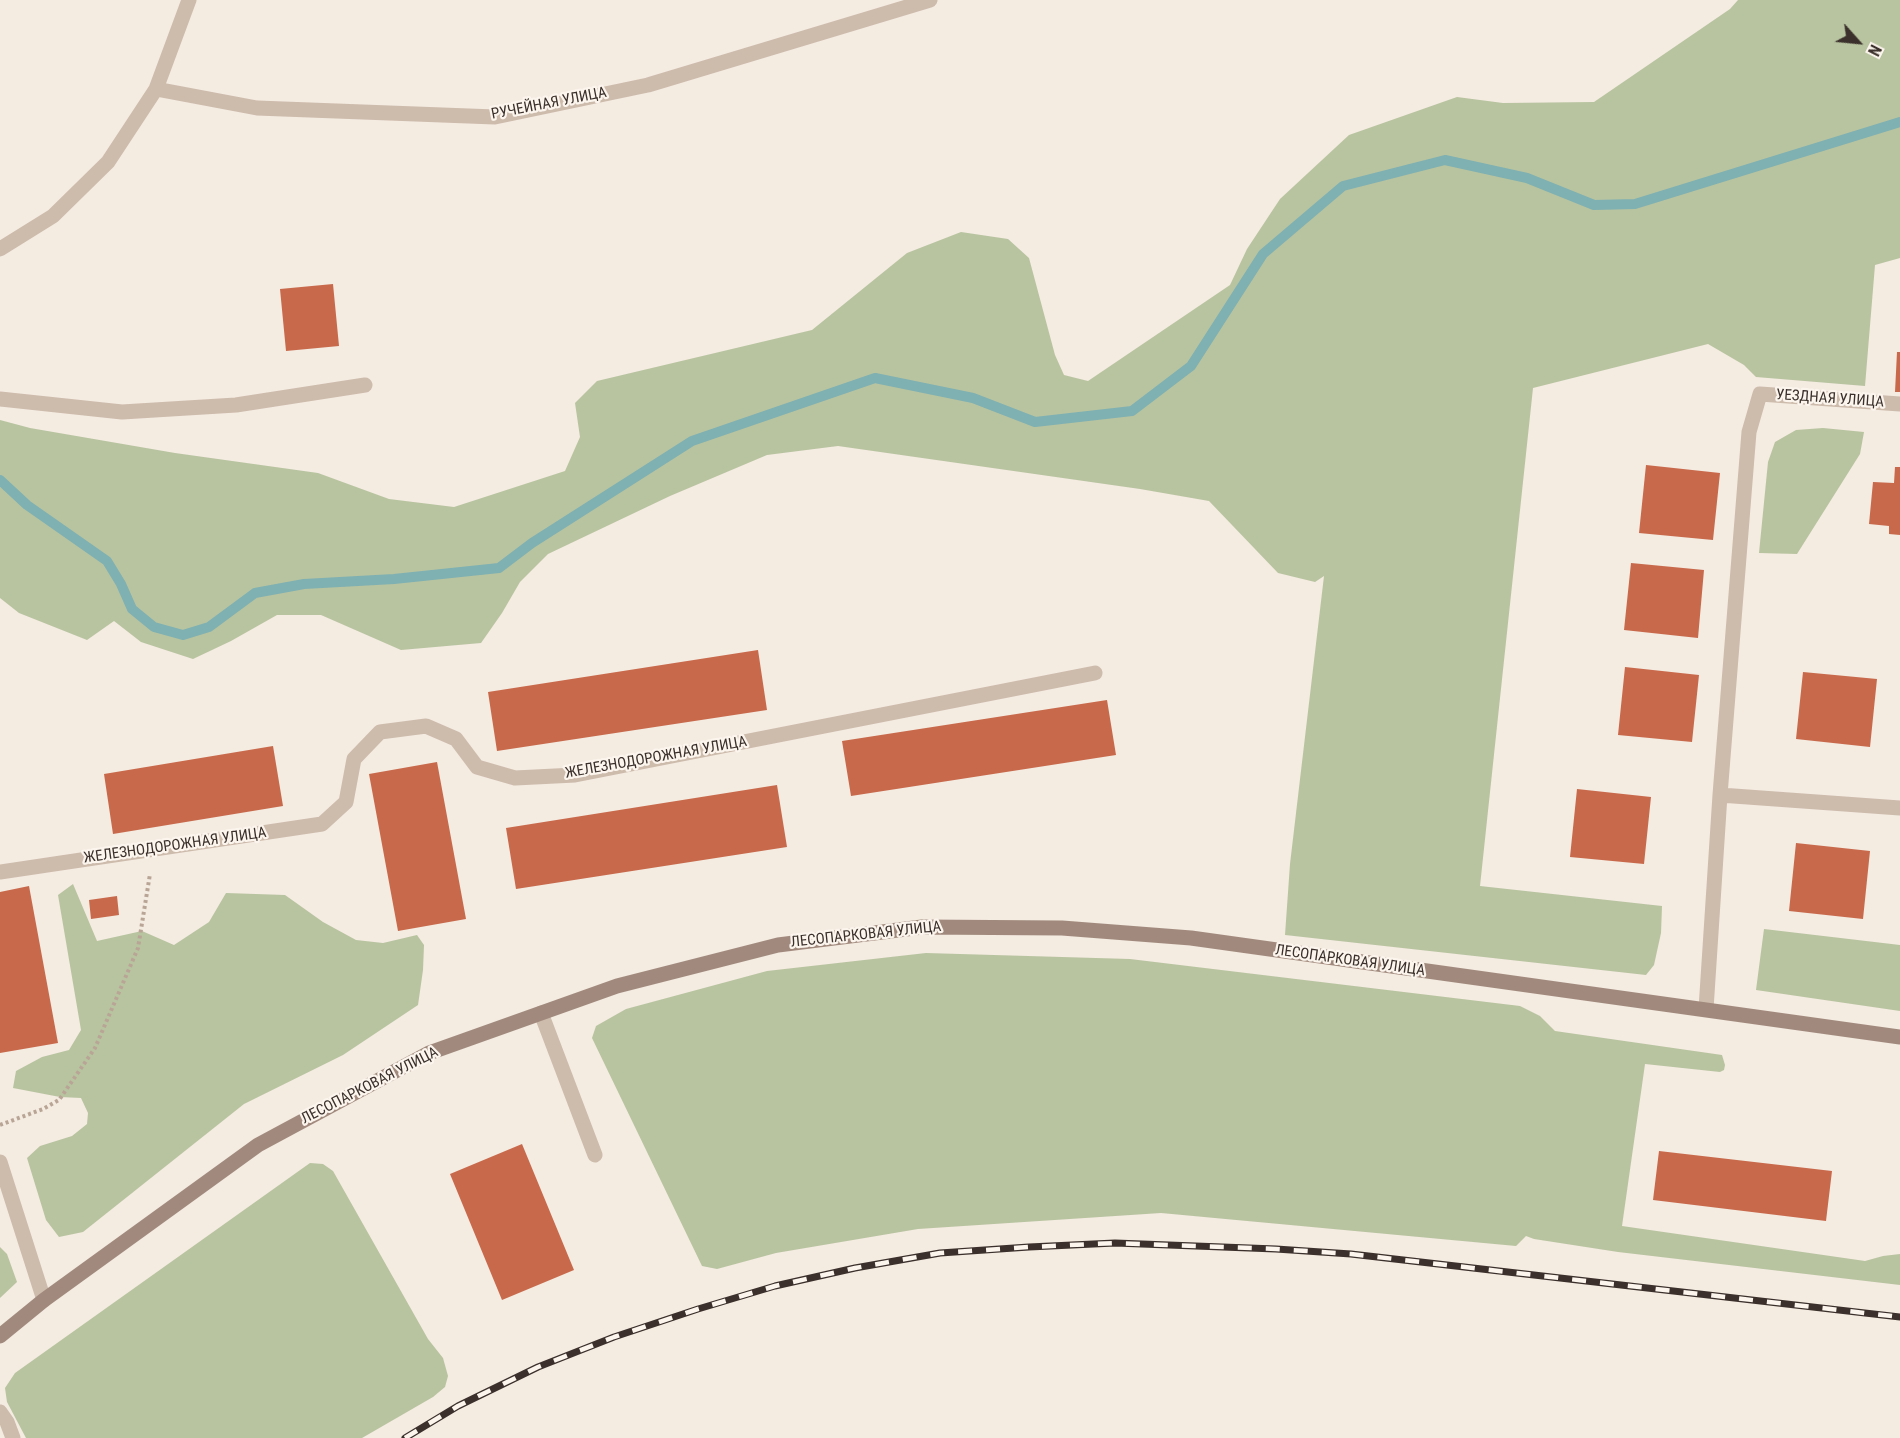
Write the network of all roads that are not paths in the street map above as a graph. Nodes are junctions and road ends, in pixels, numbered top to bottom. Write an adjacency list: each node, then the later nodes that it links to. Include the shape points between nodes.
1 (189, 0): 3 (street)
2 (930, 0): 3 (street, РУЧЕЙНАЯ УЛИЦА, via 648,85 495,117 257,108)
3 (156, 89): 4 (street, via 108,162 53,216)
4 (0, 249)
5 (365, 385): 6 (street, via 236,405 122,412)
6 (0, 399)
7 (1900, 404): 9 (street, УЕЗДНАЯ УЛИЦА, via 1760,394 1749,432)
8 (1095, 672): 11 (street, ЖЕЛЕЗНОДОРОЖНАЯ УЛИЦА, via 575,775 515,778 477,767 456,739 426,726 380,732 354,759 346,802 322,824)
9 (1720, 795): 10 (street); 12 (street)
10 (1900, 808)
11 (0, 872)
12 (1706, 1009): 13 (street, ЛЕСОПАРКОВАЯ УЛИЦА, via 1191,938 1062,928 922,927 778,945 617,986); 14 (street, ЛЕСОПАРКОВАЯ УЛИЦА)
13 (541, 1013): 15 (street); 17 (street, ЛЕСОПАРКОВАЯ УЛИЦА, via 429,1053 258,1145)
14 (1900, 1037)
15 (595, 1155)
16 (0, 1162): 17 (street)
17 (44, 1300): 18 (street, ЛЕСОПАРКОВАЯ УЛИЦА)
18 (0, 1336)
19 (0, 1412): 20 (street)
20 (14, 1438)

